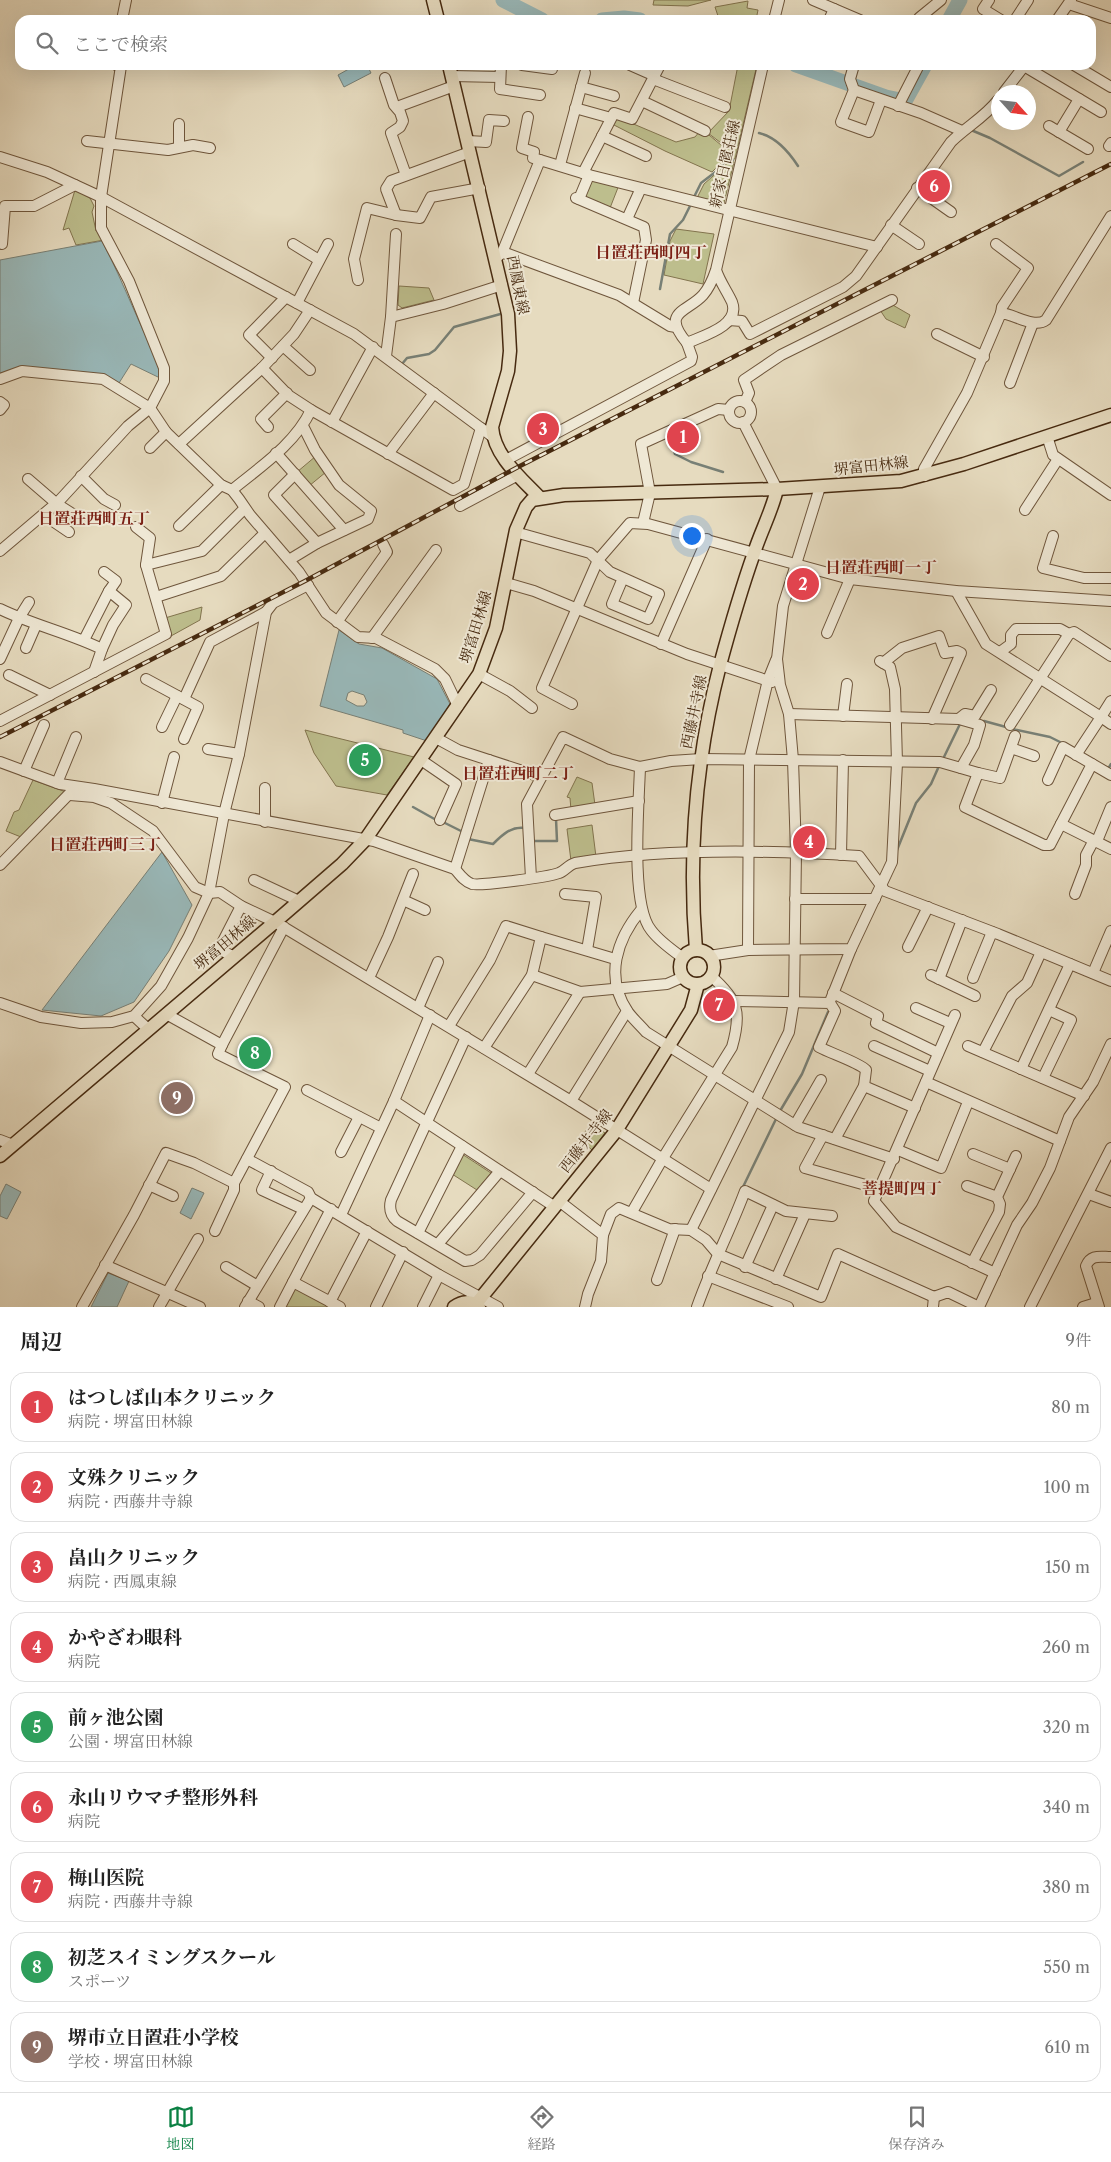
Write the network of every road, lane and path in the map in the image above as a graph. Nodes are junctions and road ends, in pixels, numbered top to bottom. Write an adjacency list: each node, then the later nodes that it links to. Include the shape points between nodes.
1 (126, 0): 10 (street)
2 (433, 0): 11 (main road)
3 (779, 0): 12 (street)
4 (813, 0): 9 (street)
5 (940, 0): 15 (street)
6 (989, 0): 16 (street, via 983,9)
7 (1028, 0): 17 (street)
8 (1070, 2): 18 (street); 19 (street)
9 (834, 9): 13 (street); 14 (street)
10 (123, 15)
11 (437, 15)
12 (775, 15)
13 (831, 15)
14 (848, 15)
15 (922, 15)
16 (993, 15)
17 (1018, 15)
18 (1061, 15)
19 (1111, 18)
20 (121, 70): 60 (street)
21 (501, 70): 32 (street)
22 (640, 70): 33 (street)
23 (658, 70): 33 (street)
24 (762, 70): 76 (street, 新家日置荘線)
25 (853, 70): 35 (street)
26 (916, 70): 44 (street)
27 (1021, 70): 36 (street)
28 (1031, 70): 41 (street)
29 (1082, 70): 38 (street)
30 (585, 73): 37 (street)
31 (452, 75): 32 (street); 45 (street); 62 (main road, 西鳳東線)
32 (500, 77): 39 (street, via 500,89)
33 (654, 77): 43 (street); 46 (street)
34 (385, 78): 45 (street)
35 (852, 84): 42 (street); 42 (street, via 841,122 869,132)
36 (1009, 85)
37 (581, 87): 40 (street); 47 (street)
38 (1111, 87)
39 (540, 95)
40 (614, 96)
41 (1079, 99): 49 (street); 57 (street)
42 (881, 100): 44 (street)
43 (642, 101): 50 (street, via 632,119 614,113); 55 (street)
44 (900, 102): 56 (street)
45 (397, 107): 70 (street, via 403,121 391,133)
46 (725, 107)
47 (576, 108): 50 (street); 68 (street)
48 (991, 110): 56 (street)
49 (1101, 112)
50 (611, 118): 58 (street)
51 (504, 121): 62 (street, via 489,120 486,142)
52 (526, 122): 67 (street, via 522,148 534,152 533,158)
53 (180, 124): 61 (street)
54 (1049, 126): 57 (street)
55 (705, 131)
56 (962, 131): 74 (street)
57 (1059, 132): 64 (street)
58 (602, 136): 65 (street); 69 (street)
59 (87, 141): 60 (street)
60 (109, 143): 61 (street, via 168,150); 75 (street)
61 (179, 147): 63 (street)
62 (469, 147): 70 (street); 72 (main road, 西鳳東線)
63 (210, 148)
64 (1088, 149)
65 (646, 156)
66 (1, 160): 71 (street, via 47,172)
67 (540, 160): 68 (street); 89 (street)
68 (560, 165): 69 (street)
69 (586, 174): 73 (street); 80 (street, via 577,199)
70 (406, 175): 78 (street, via 391,180 386,189)
71 (75, 185): 75 (street); 83 (street, via 34,206 5,206)
72 (480, 188): 78 (street, via 431,197 420,218); 89 (main road, 西鳳東線)
73 (641, 188): 76 (street); 80 (street)
74 (918, 188): 77 (street); 81 (street)
75 (101, 197): 94 (street); 119 (street, via 102,228 129,281 164,368 164,381)
76 (730, 210): 88 (street); 91 (street, 新家日置荘線)
77 (951, 212)
78 (396, 215): 92 (street, via 367,208 354,258)
79 (1111, 216): 102 (street, via 1046,320 1042,324)
80 (627, 219): 97 (street, via 644,227 646,240)
81 (892, 225): 86 (street); 88 (street)
82 (396, 234): 100 (street)
83 (2, 244)
84 (293, 244): 90 (street)
85 (328, 244): 90 (street)
86 (919, 244)
87 (996, 244): 99 (street, via 1028,268)
88 (877, 247): 101 (street, via 851,281 830,295 750,334 742,321)
89 (499, 255): 93 (main road, 西鳳東線); 97 (street, via 608,290)
90 (319, 260): 96 (street)
91 (716, 270): 101 (street, via 732,303); 103 (street, 新家日置荘線, via 702,296 678,314)
92 (358, 280)
93 (502, 285): 100 (street); 131 (main road, 西鳳東線, via 508,314 510,352 492,428)
94 (286, 297): 96 (street); 110 (street, via 249,335)
95 (892, 300): 118 (street, via 781,355 744,380 749,393)
96 (297, 303): 98 (street)
97 (633, 303): 103 (street)
98 (310, 310): 106 (street); 107 (street)
99 (1001, 313): 102 (street); 109 (street)
100 (391, 317): 108 (street)
101 (729, 320): 105 (street)
102 (1033, 323): 114 (street)
103 (676, 327): 105 (street)
104 (937, 334): 109 (street)
105 (687, 343): 137 (street, via 691,361)
106 (283, 346): 110 (street); 112 (street)
107 (373, 347): 108 (street); 124 (street)
108 (386, 356): 115 (street)
109 (984, 357): 141 (street, via 924,469)
110 (272, 358): 111 (street)
111 (262, 368): 116 (street); 132 (street)
112 (310, 370)
113 (0, 379): 119 (street, via 22,371 103,379)
114 (1010, 383)
115 (434, 392): 128 (street); 135 (street)
116 (287, 393): 121 (street); 127 (street, via 261,419)
117 (0, 402): 120 (street, via 4,405)
118 (745, 402): 122 (street, via 735,402); 125 (street, via 751,414)
119 (150, 408): 129 (street); 140 (street, via 128,426)
120 (0, 410)
121 (310, 410): 124 (street); 126 (street)
122 (729, 410): 125 (street, via 733,420); 147 (street, via 718,409 640,444)
123 (1111, 415): 130 (main road, 堺富田林線)
124 (332, 422): 135 (street)
125 (743, 422): 145 (street)
126 (303, 426): 134 (street); 160 (street, via 339,485 371,511 368,519)
127 (268, 427)
128 (481, 428): 131 (street); 135 (street, via 464,484 453,490)
129 (166, 432): 132 (street); 133 (street)
130 (1047, 436): 136 (street, via 1053,455); 141 (main road, 堺富田林線)
131 (493, 437): 137 (main road)
132 (179, 444): 143 (street)
133 (150, 448)
134 (276, 453): 138 (street); 146 (street)
135 (388, 454)
136 (1058, 459): 148 (street); 154 (street)
137 (506, 460): 139 (main road)
138 (295, 474): 160 (street); 166 (street, via 274,495)
139 (518, 474): 149 (main road); 152 (street)
140 (81, 476): 150 (street); 151 (street, via 104,499)
141 (925, 476): 144 (main road, 堺富田林線, via 885,483)
142 (28, 478): 150 (street)
143 (222, 485): 146 (street); 158 (street)
144 (820, 487): 145 (main road, 堺富田林線); 174 (street)
145 (777, 489): 147 (main road, 堺富田林線); 170 (main road, 西藤井寺線)
146 (232, 490): 153 (street)
147 (650, 493): 149 (main road, 堺富田林線); 157 (street)
148 (1111, 495)
149 (540, 498): 162 (main road, 堺富田林線, via 532,500 526,507)
150 (57, 504): 155 (street); 156 (street)
151 (115, 505)
152 (460, 506)
153 (244, 509): 163 (street); 173 (street, via 202,551)
154 (1025, 510)
155 (44, 515): 161 (street); 169 (street)
156 (78, 518)
157 (643, 523): 165 (street); 172 (street, via 630,523)
158 (179, 526)
159 (136, 527): 173 (street, via 150,538)
160 (344, 530): 166 (street)
161 (69, 532)
162 (515, 532): 172 (street, via 590,553); 179 (main road, 堺富田林線)
163 (265, 533): 171 (street); 183 (street, via 221,576)
164 (1053, 536): 177 (street, via 1043,568 1084,578)
165 (707, 539): 170 (street); 196 (street)
166 (317, 543): 171 (street)
167 (383, 544): 190 (street, via 388,552)
168 (436, 550): 194 (street)
169 (0, 551)
170 (754, 552): 174 (street); 203 (main road, 西藤井寺線)
171 (289, 560): 180 (street)
172 (598, 560): 176 (street, via 610,572); 187 (street)
173 (146, 565): 183 (street)
174 (796, 565): 178 (street); 202 (street, via 783,606)
175 (104, 572): 181 (street, via 116,581)
176 (623, 578): 176 (street, via 612,604 648,620 659,594)
177 (1111, 578)
178 (850, 579): 182 (street); 192 (street)
179 (506, 583): 187 (street); 205 (main road, 堺富田林線, via 496,628)
180 (308, 585): 188 (street, via 273,602); 190 (street, via 323,609)
181 (109, 591): 195 (street); 198 (street, via 126,605)
182 (956, 591): 184 (street); 199 (street, via 986,644)
183 (156, 597): 204 (street, via 166,634)
184 (1111, 601)
185 (29, 602): 189 (street)
186 (0, 608): 189 (street)
187 (576, 609): 196 (street); 216 (street, via 542,688)
188 (266, 612): 214 (street, via 210,642); 236 (street)
189 (19, 618): 191 (street); 201 (street)
190 (339, 623): 194 (street, via 358,637)
191 (36, 625): 195 (street); 197 (street)
192 (827, 633)
193 (1069, 634): 199 (street, via 1060,630 1016,629 1011,635 1011,644); 200 (street, via 1074,632); 207 (street)
194 (372, 638): 217 (street, via 435,669 445,679)
195 (84, 640): 198 (street)
196 (661, 644): 203 (street)
197 (26, 648)
198 (102, 649): 204 (street)
199 (1000, 652): 207 (street)
200 (1111, 656)
201 (0, 659)
202 (777, 659): 209 (street); 211 (street)
203 (720, 665): 209 (street); 240 (main road, 西藤井寺線)
204 (94, 672): 213 (street)
205 (479, 674): 217 (main road, 堺富田林線); 218 (street)
206 (8, 675): 213 (street)
207 (1041, 678): 221 (street); 228 (street)
208 (146, 679): 214 (street)
209 (768, 680): 211 (street); 243 (street)
210 (847, 684): 220 (street)
211 (780, 685): 219 (street)
212 (990, 690): 224 (street, via 975,716 966,714)
213 (50, 695): 225 (street)
214 (180, 697): 229 (street); 233 (street, via 198,707)
215 (1111, 702): 221 (street)
216 (572, 704)
217 (458, 706): 232 (main road, 堺富田林線)
218 (532, 708)
219 (789, 714): 220 (street); 244 (street)
220 (842, 716): 222 (street)
221 (1100, 717): 226 (street); 237 (street)
222 (895, 719): 223 (street); 223 (street, via 895,689 890,667 881,662 902,648 940,636 945,653 961,653); 247 (street)
223 (932, 719): 224 (street)
224 (959, 719): 250 (street, via 980,725)
225 (0, 721)
226 (1111, 724)
227 (44, 725): 251 (street)
228 (1010, 725)
229 (162, 726)
230 (1015, 736): 234 (street)
231 (76, 737): 256 (street)
232 (436, 738): 241 (main road, 堺富田林線); 242 (street, via 458,750)
233 (184, 739)
234 (1011, 748): 238 (street); 252 (street, via 1000,778)
235 (208, 749): 236 (street)
236 (239, 754): 262 (street)
237 (1076, 755): 248 (street); 255 (street, via 1062,747)
238 (1034, 756)
239 (174, 757): 260 (street)
240 (701, 759): 243 (street); 249 (street); 272 (main road, 西藤井寺線)
241 (421, 760): 264 (street, via 456,784); 267 (main road, 堺富田林線)
242 (489, 760): 254 (street); 276 (street)
243 (749, 760): 244 (street); 270 (street)
244 (793, 760): 245 (street); 271 (street)
245 (843, 760): 247 (street); 273 (street)
246 (0, 762): 251 (street)
247 (896, 763): 250 (street, via 940,762); 280 (street, via 892,862)
248 (1092, 764): 253 (street); 266 (street)
249 (640, 767): 254 (street, via 610,759 563,737); 259 (street)
250 (962, 768): 252 (street)
251 (24, 772): 256 (street)
252 (978, 773): 266 (street, via 965,807 1044,845 1050,845)
253 (1111, 774)
254 (541, 777): 278 (street, via 527,804)
255 (1048, 780)
256 (57, 783): 258 (street)
257 (264, 788): 265 (street)
258 (73, 791): 260 (street, via 94,789); 275 (street); 281 (street, via 110,803 153,831 194,887)
259 (639, 801): 263 (street); 274 (street)
260 (162, 803): 262 (street)
261 (1111, 807): 268 (street)
262 (224, 814): 265 (street); 281 (street)
263 (555, 814)
264 (440, 820)
265 (265, 822): 267 (street)
266 (1061, 824): 268 (street)
267 (365, 840): 276 (street); 287 (main road, 堺富田林線)
268 (1095, 840): 269 (street); 283 (street, via 1086,855 1086,866)
269 (1111, 849)
270 (747, 852): 271 (street); 272 (street); 301 (street)
271 (796, 852): 273 (street); 284 (street)
272 (693, 854): 274 (street); 300 (main road, 西藤井寺線)
273 (841, 855): 280 (street, via 860,856)
274 (637, 856): 278 (street, via 572,864 560,873); 291 (street)
275 (0, 866)
276 (455, 869): 278 (street, via 473,884)
277 (413, 874): 286 (street)
278 (531, 878)
279 (254, 880): 287 (street)
280 (880, 887): 285 (street); 289 (street)
281 (210, 893): 288 (street, via 220,892); 330 (street, via 161,986)
282 (565, 894): 299 (street, via 596,897)
283 (1075, 894)
284 (795, 898): 285 (street); 302 (street)
285 (875, 899): 298 (street)
286 (403, 900): 290 (street); 314 (street)
287 (298, 901): 293 (main road, 堺富田林線)
288 (241, 906): 293 (street); 305 (street, via 218,949)
289 (928, 907): 292 (street); 297 (street)
290 (425, 910)
291 (641, 910): 306 (street, via 650,929); 307 (street, via 630,923)
292 (962, 920): 295 (street); 320 (street, via 935,977)
293 (280, 924): 305 (main road, 堺富田林線); 314 (street); 335 (street)
294 (1111, 931): 310 (street)
295 (992, 932): 303 (street); 315 (street)
296 (541, 936): 299 (street); 311 (street); 332 (street, via 506,926 490,960)
297 (908, 947)
298 (851, 949): 302 (street); 321 (street)
299 (587, 950): 307 (street)
300 (696, 950): 304 (main road); 306 (main road)
301 (748, 950): 302 (street); 304 (street)
302 (796, 951): 323 (street)
303 (1041, 952): 309 (street); 341 (street, via 1028,982 1012,996)
304 (709, 956): 312 (main road, via 713,966)
305 (234, 957): 329 (main road, 堺富田林線)
306 (682, 958): 313 (main road, via 680,969)
307 (615, 959): 318 (street)
308 (438, 962): 325 (street)
309 (1070, 964): 310 (street); 327 (street)
310 (1093, 973): 316 (street)
311 (532, 974): 319 (street); 340 (street)
312 (711, 976): 317 (main road); 322 (street)
313 (683, 977): 317 (main road); 318 (street, via 667,984)
314 (369, 978): 325 (street)
315 (973, 978)
316 (1111, 980)
317 (698, 984): 337 (main road, 西藤井寺線, via 691,1010)
318 (617, 988): 319 (street); 328 (street)
319 (580, 992): 345 (street)
320 (975, 996)
321 (832, 998): 323 (street); 342 (street, via 878,1016 876,1023); 350 (street, via 835,1011 819,1047 861,1064 866,1070)
322 (735, 1001): 323 (street); 346 (street, via 738,1026 732,1047)
323 (794, 1001): 355 (street, via 789,1032)
324 (0, 1003): 330 (street, via 41,1017 81,1023 112,1022)
325 (418, 1008): 331 (street)
326 (916, 1008): 342 (street, via 952,1019)
327 (1049, 1010): 343 (street); 347 (street, via 1071,1020)
328 (627, 1011): 337 (street, via 646,1032); 354 (street)
329 (166, 1014): 333 (main road, 堺富田林線); 335 (street)
330 (134, 1016): 333 (street)
331 (430, 1016): 332 (street); 353 (street)
332 (449, 1026): 334 (street)
333 (148, 1030): 367 (main road, 堺富田林線)
334 (466, 1037): 340 (street); 359 (street)
335 (222, 1044): 376 (street, via 218,1054 285,1087)
336 (1111, 1044): 352 (street)
337 (668, 1046): 346 (street); 362 (main road, 西藤井寺線)
338 (874, 1046): 344 (street)
339 (968, 1046): 341 (street)
340 (484, 1048): 345 (street)
341 (983, 1052): 343 (street)
342 (938, 1053): 344 (street)
343 (1021, 1069): 347 (street)
344 (930, 1072): 349 (street)
345 (528, 1074): 354 (street)
346 (715, 1076): 355 (street); 375 (street)
347 (1043, 1078): 352 (street)
348 (821, 1080): 360 (street)
349 (926, 1082): 356 (street); 357 (street)
350 (864, 1086): 357 (street); 364 (street)
351 (307, 1090): 358 (street)
352 (1084, 1096): 366 (street, via 1069,1117)
353 (394, 1101): 359 (street); 361 (street)
354 (571, 1101): 362 (street)
355 (756, 1101): 360 (street); 384 (street)
356 (968, 1102): 366 (street); 371 (street, via 941,1168)
357 (915, 1108): 371 (street)
358 (359, 1116): 361 (street); 370 (street)
359 (426, 1123): 368 (street); 404 (street, via 390,1204 394,1218)
360 (795, 1125): 363 (street)
361 (381, 1128): 398 (street)
362 (616, 1131): 375 (street); 392 (main road, 西藤井寺線)
363 (823, 1135): 364 (street); 385 (street, via 805,1168)
364 (835, 1139): 371 (street)
365 (0, 1140): 367 (street)
366 (1060, 1141): 415 (street, via 1046,1177 1017,1225)
367 (13, 1145): 373 (main road, 堺富田林線)
368 (462, 1146): 380 (street); 404 (street)
369 (1111, 1148): 377 (street)
370 (341, 1152)
371 (896, 1154): 385 (street)
372 (973, 1154): 378 (street)
373 (0, 1156)
374 (1016, 1156): 378 (street)
375 (662, 1158): 384 (street); 396 (street)
376 (247, 1159): 379 (street); 381 (street)
377 (1108, 1159): 387 (street)
378 (1010, 1169): 389 (street)
379 (271, 1171): 390 (street, via 308,1192); 395 (street, via 262,1190)
380 (500, 1171): 386 (street); 407 (street)
381 (234, 1183): 382 (street, via 166,1153); 403 (street, via 234,1190)
382 (149, 1185): 388 (street); 412 (street)
383 (966, 1186): 389 (street)
384 (711, 1189): 402 (street)
385 (880, 1189): 411 (street, via 874,1202 896,1227)
386 (533, 1192): 392 (street); 407 (street, via 480,1256 465,1261)
387 (1089, 1194): 391 (street); 428 (street)
388 (173, 1196)
389 (997, 1196): 411 (street, via 999,1212)
390 (311, 1198): 394 (street); 395 (street)
391 (1111, 1202)
392 (557, 1204): 405 (street); 425 (main road, 西藤井寺線)
393 (773, 1205): 397 (street); 409 (street, via 745,1191); 414 (street)
394 (330, 1209): 398 (street); 420 (street)
395 (302, 1210): 421 (street)
396 (632, 1212): 400 (street); 405 (street, via 619,1208 611,1214)
397 (805, 1214): 399 (street); 418 (street)
398 (341, 1215): 401 (street)
399 (832, 1216)
400 (675, 1229): 402 (street); 419 (street)
401 (367, 1230): 408 (street); 423 (street)
402 (691, 1230): 409 (street)
403 (215, 1231)
404 (418, 1233): 407 (street)
405 (603, 1236): 439 (street, via 601,1261)
406 (198, 1239): 422 (street)
407 (438, 1244)
408 (403, 1252): 416 (street); 435 (street)
409 (718, 1254): 414 (street); 417 (street)
410 (1111, 1257): 427 (street, via 1094,1256 1086,1266)
411 (972, 1263): 415 (street)
412 (105, 1265): 422 (street); 429 (street)
413 (226, 1267): 421 (street)
414 (745, 1267): 418 (street)
415 (995, 1273): 442 (street)
416 (439, 1274): 425 (street); 436 (street)
417 (708, 1276): 440 (street); 441 (street)
418 (776, 1279): 424 (street, via 821,1297 838,1254)
419 (657, 1280)
420 (293, 1282): 423 (street); 433 (street)
421 (256, 1285): 426 (street)
422 (169, 1292): 430 (street); 431 (street)
423 (330, 1302): 434 (street)
424 (933, 1302): 442 (street, via 948,1292)
425 (479, 1303): 437 (main road, via 464,1302); 438 (street)
426 (246, 1304): 432 (street)
427 (1098, 1305): 443 (street)
428 (1033, 1306)
429 (82, 1307)
430 (159, 1307)
431 (200, 1307)
432 (259, 1307)
433 (280, 1307)
434 (340, 1307)
435 (376, 1307)
436 (423, 1307)
437 (454, 1307)
438 (498, 1307)
439 (585, 1307)
440 (697, 1307)
441 (788, 1307)
442 (979, 1307)
443 (1083, 1307)

